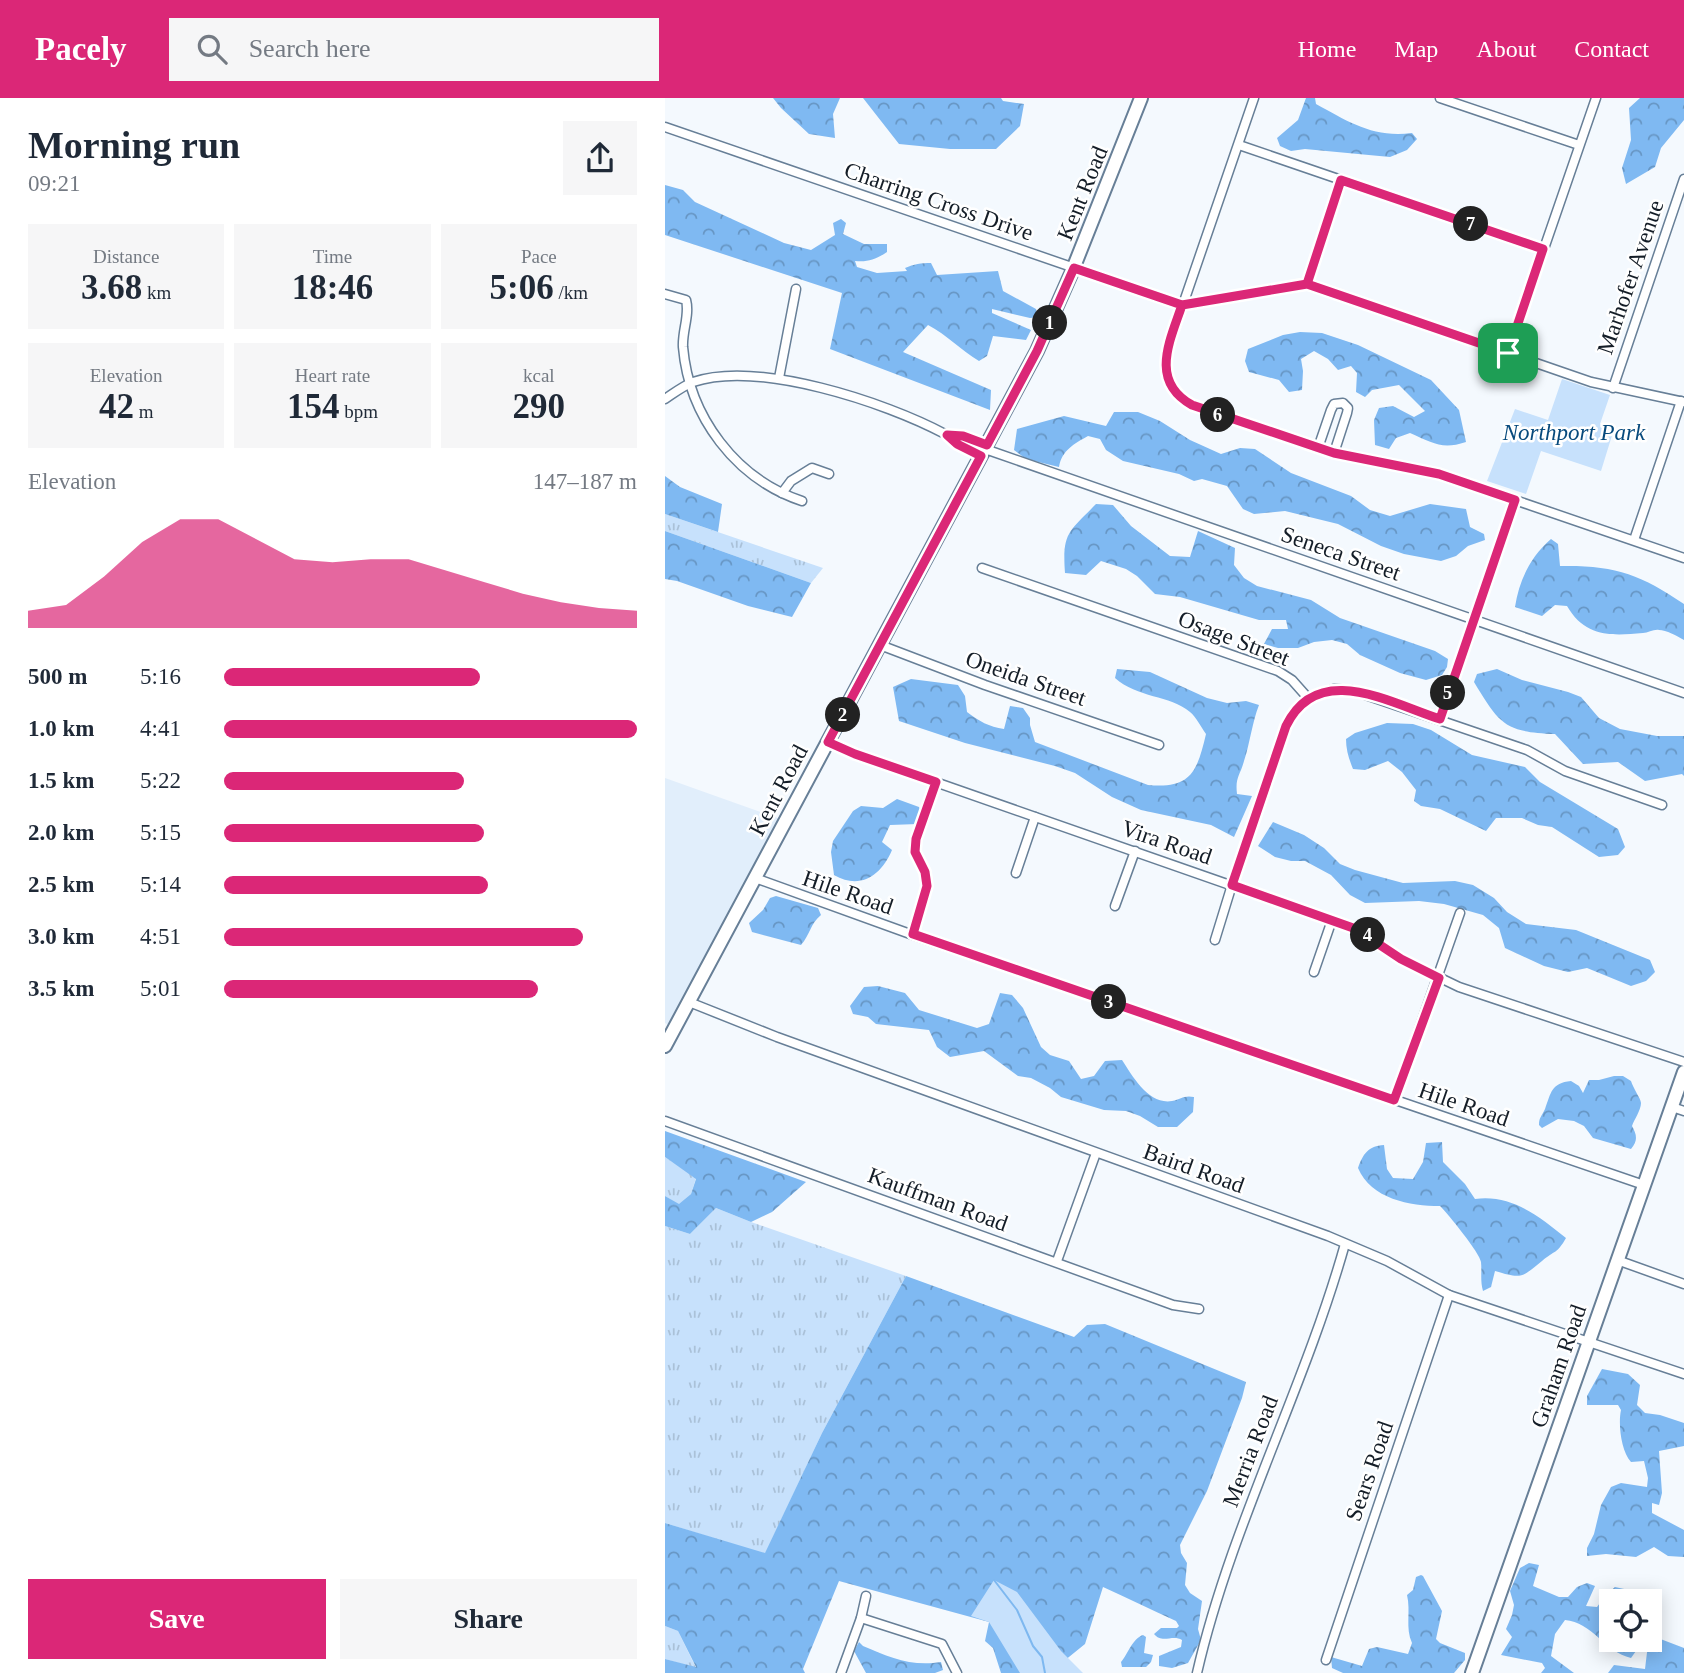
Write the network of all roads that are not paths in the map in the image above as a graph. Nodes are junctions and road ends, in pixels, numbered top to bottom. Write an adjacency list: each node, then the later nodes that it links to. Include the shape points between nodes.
1 (1142, 98): 11 (main road, Kent Road)
2 (1254, 98): 6 (street)
3 (1440, 98): 7 (street)
4 (1596, 98): 7 (street)
5 (665, 127): 11 (street, Charring Cross Drive)
6 (1239, 145): 9 (street); 15 (street)
7 (1579, 145): 10 (street)
8 (1684, 179): 19 (street, Marhofer Avenue)
9 (1341, 180): 10 (street); 12 (street)
10 (1543, 249): 16 (street)
11 (1074, 268): 15 (street, Charring Cross Drive); 23 (main road, Kent Road, via 1037,351)
12 (1307, 284): 15 (street, Charring Cross Drive); 16 (street, Charring Cross Drive)
13 (796, 289): 17 (street)
14 (665, 293): 18 (street, via 687,300 683,345)
15 (1182, 305): 22 (street, via 1165,359 1167,375 1179,396 1192,405)
16 (1508, 353): 19 (street, Charring Cross Drive)
17 (779, 378): 18 (street, Seneca Street, via 745,376); 23 (street, Seneca Street, via 875,404 947,435 963,436)
18 (691, 383): 20 (street); 26 (street, via 706,422 725,449 739,465)
19 (1613, 388): 21 (street, Charring Cross Drive)
20 (665, 398)
21 (1683, 402): 29 (street)
22 (1318, 448): 24 (street); 24 (street, via 1334,404 1343,403 1347,413)
23 (984, 450): 32 (street, Seneca Street); 33 (main road, Kent Road)
24 (1334, 453): 27 (street, via 1439,474)
25 (829, 474): 26 (street, via 812,468 791,481)
26 (782, 494): 28 (street)
27 (1515, 500): 29 (street); 32 (street)
28 (801, 502)
29 (1634, 540): 30 (street)
30 (1684, 558)
31 (982, 568): 35 (street, Osage Street, via 1278,671)
32 (1474, 620): 34 (street, Seneca Street); 36 (street)
33 (880, 645): 37 (main road, Kent Road); 38 (street, Oneida Street)
34 (1684, 693)
35 (1308, 698): 36 (street, via 1334,689 1351,690); 45 (street, via 1286,726)
36 (1440, 719): 40 (street)
37 (828, 742): 39 (street, Vira Road); 44 (main road, Kent Road)
38 (1159, 745)
39 (936, 782): 41 (street, Vira Road); 49 (street, via 916,839 915,852 927,886)
40 (1662, 805)
41 (1035, 817): 42 (street, Vira Road); 43 (street)
42 (1135, 852): 45 (street, Vira Road); 46 (street)
43 (1016, 873)
44 (755, 878): 49 (street, Hile Road); 53 (main road, Kent Road)
45 (1232, 885): 48 (street, Vira Road); 50 (street)
46 (1115, 906)
47 (1460, 913): 52 (street)
48 (1332, 920): 51 (street); 52 (street, Vira Road)
49 (913, 934): 57 (street, Hile Road)
50 (1215, 940)
51 (1314, 972)
52 (1439, 978): 55 (street, Vira Road); 57 (street)
53 (688, 1002): 54 (main road, Kent Road); 60 (street, Baird Road)
54 (665, 1046)
55 (1684, 1062)
56 (1684, 1072): 58 (main road, Graham Road)
57 (1394, 1100): 61 (street, Hile Road)
58 (1678, 1109): 61 (main road, Graham Road)
59 (665, 1121): 63 (street, Kauffman Road)
60 (1095, 1153): 62 (street, Baird Road); 63 (street)
61 (1644, 1185): 64 (main road, Graham Road)
62 (1345, 1244): 66 (street, Baird Road); 75 (street, Merria Road, via 1217,1596)
63 (1057, 1261): 67 (street, Kauffman Road, via 1173,1305)
64 (1617, 1261): 65 (street); 68 (main road, Graham Road)
65 (1684, 1284)
66 (1450, 1295): 68 (street, Baird Road); 72 (street, Sears Road)
67 (1199, 1309)
68 (1589, 1341): 69 (street, Baird Road); 76 (main road, Graham Road)
69 (1684, 1374)
70 (866, 1596): 71 (street)
71 (860, 1618): 73 (street); 74 (street, via 942,1644)
72 (1326, 1660)
73 (841, 1673)
74 (957, 1673)
75 (1197, 1673)
76 (1472, 1673)

